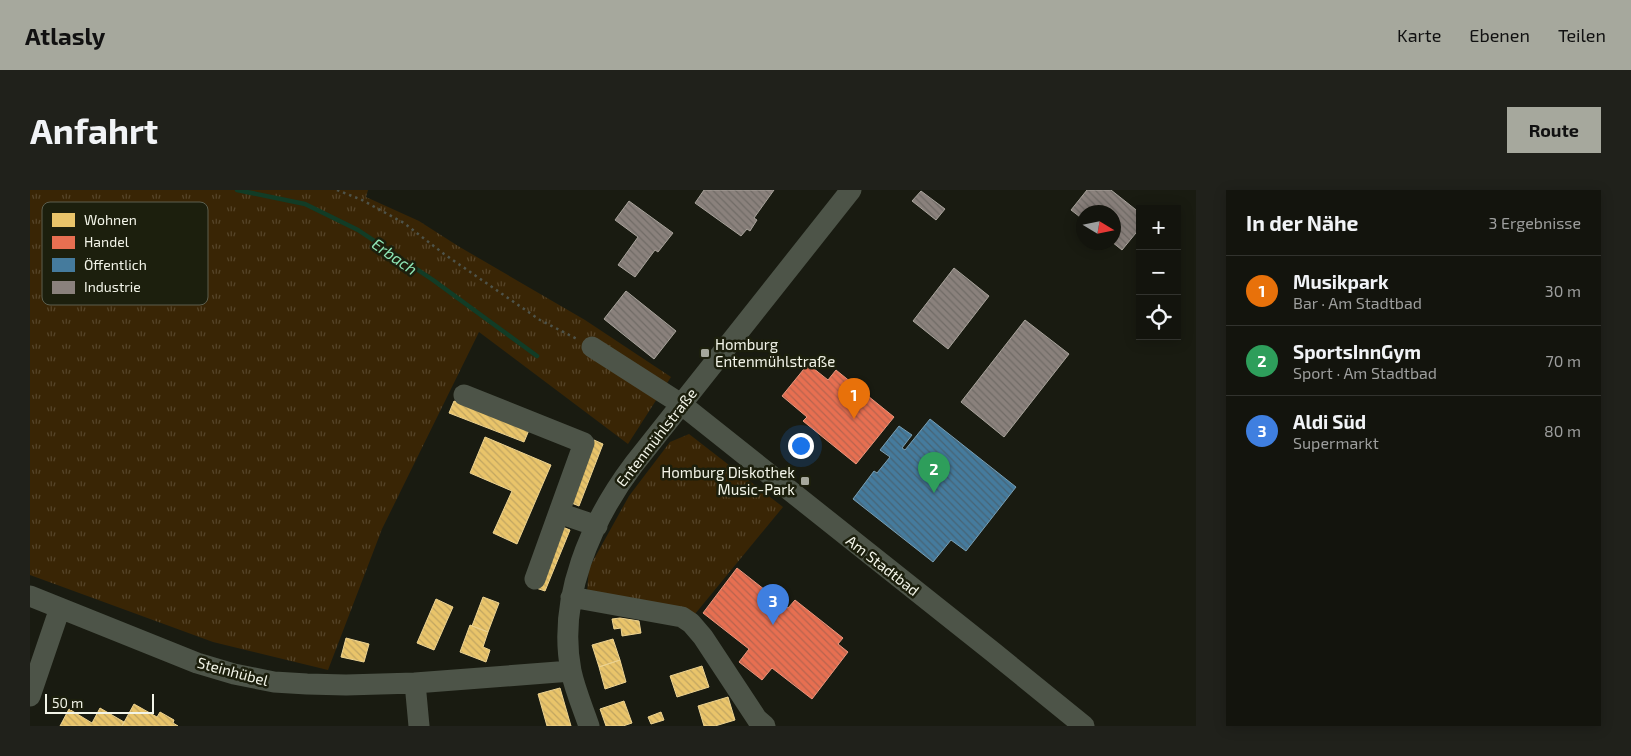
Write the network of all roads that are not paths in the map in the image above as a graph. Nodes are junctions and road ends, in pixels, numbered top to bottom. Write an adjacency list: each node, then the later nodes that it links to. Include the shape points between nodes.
1 (851, 190): 4 (street, Entenmühlstraße)
2 (592, 347): 4 (street, Am Stadtbad)
3 (464, 395): 5 (street, via 584,443)
4 (681, 404): 6 (street, Entenmühlstraße, via 619,484); 17 (street, Am Stadtbad)
5 (559, 513): 6 (street); 7 (street)
6 (597, 526): 9 (street, Entenmühlstraße, via 577,570)
7 (535, 579)
8 (30, 596): 10 (street, Steinhübel)
9 (571, 597): 11 (street, Entenmühlstraße); 16 (street, via 682,617 703,638 757,718)
10 (60, 608): 12 (street, Steinhübel, via 234,674 274,682 308,684); 13 (street)
11 (571, 671): 12 (street, Steinhübel); 15 (street, Entenmühlstraße)
12 (415, 683): 14 (street)
13 (30, 696)
14 (418, 726)
15 (589, 726)
16 (766, 726)
17 (1084, 726)

